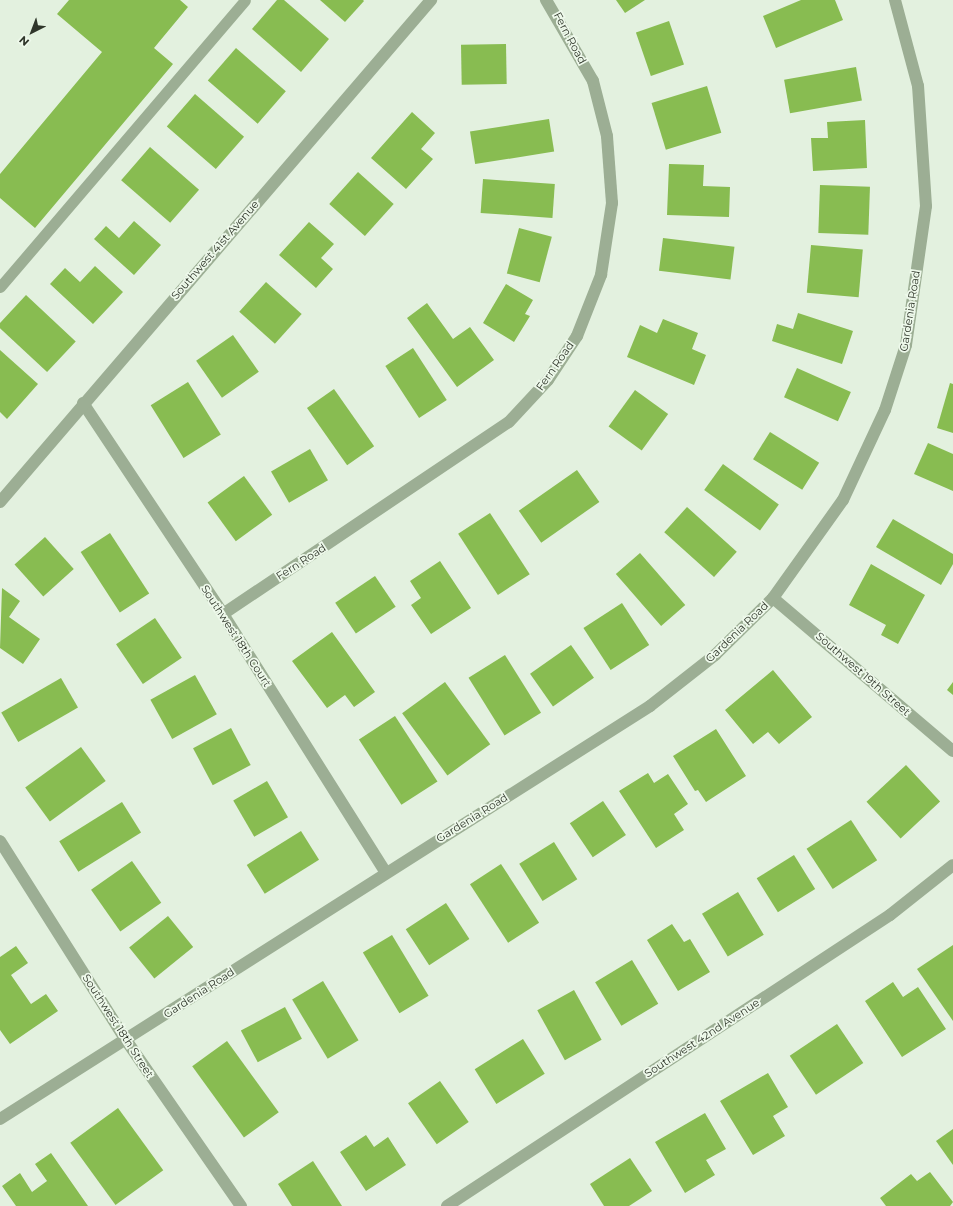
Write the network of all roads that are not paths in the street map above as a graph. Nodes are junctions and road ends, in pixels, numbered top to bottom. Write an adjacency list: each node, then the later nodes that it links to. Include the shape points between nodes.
1 (244, 0): 5 (lane)
2 (432, 0): 6 (street, Southwest 41st Avenue)
3 (546, 0): 9 (street, Fern Road, via 593,81 607,136 611,210 601,275 577,336 548,380 509,422)
4 (895, 0): 8 (street, Gardenia Road, via 918,86 926,206 906,345 886,410 843,500)
5 (0, 287)
6 (83, 403): 7 (street, Southwest 41st Avenue); 9 (street, Southwest 18th Court)
7 (0, 502)
8 (773, 598): 10 (street, Southwest 19th Street); 13 (street, Gardenia Road, via 715,656 650,706)
9 (223, 614): 13 (street, Southwest 18th Court)
10 (953, 752)
11 (0, 841): 14 (street, Southwest 18th Street)
12 (953, 866): 17 (street, Southwest 42nd Avenue, via 890,915)
13 (386, 873): 14 (street, Gardenia Road)
14 (126, 1040): 15 (street); 16 (street, Southwest 18th Street)
15 (0, 1119)
16 (242, 1206)
17 (447, 1206)

